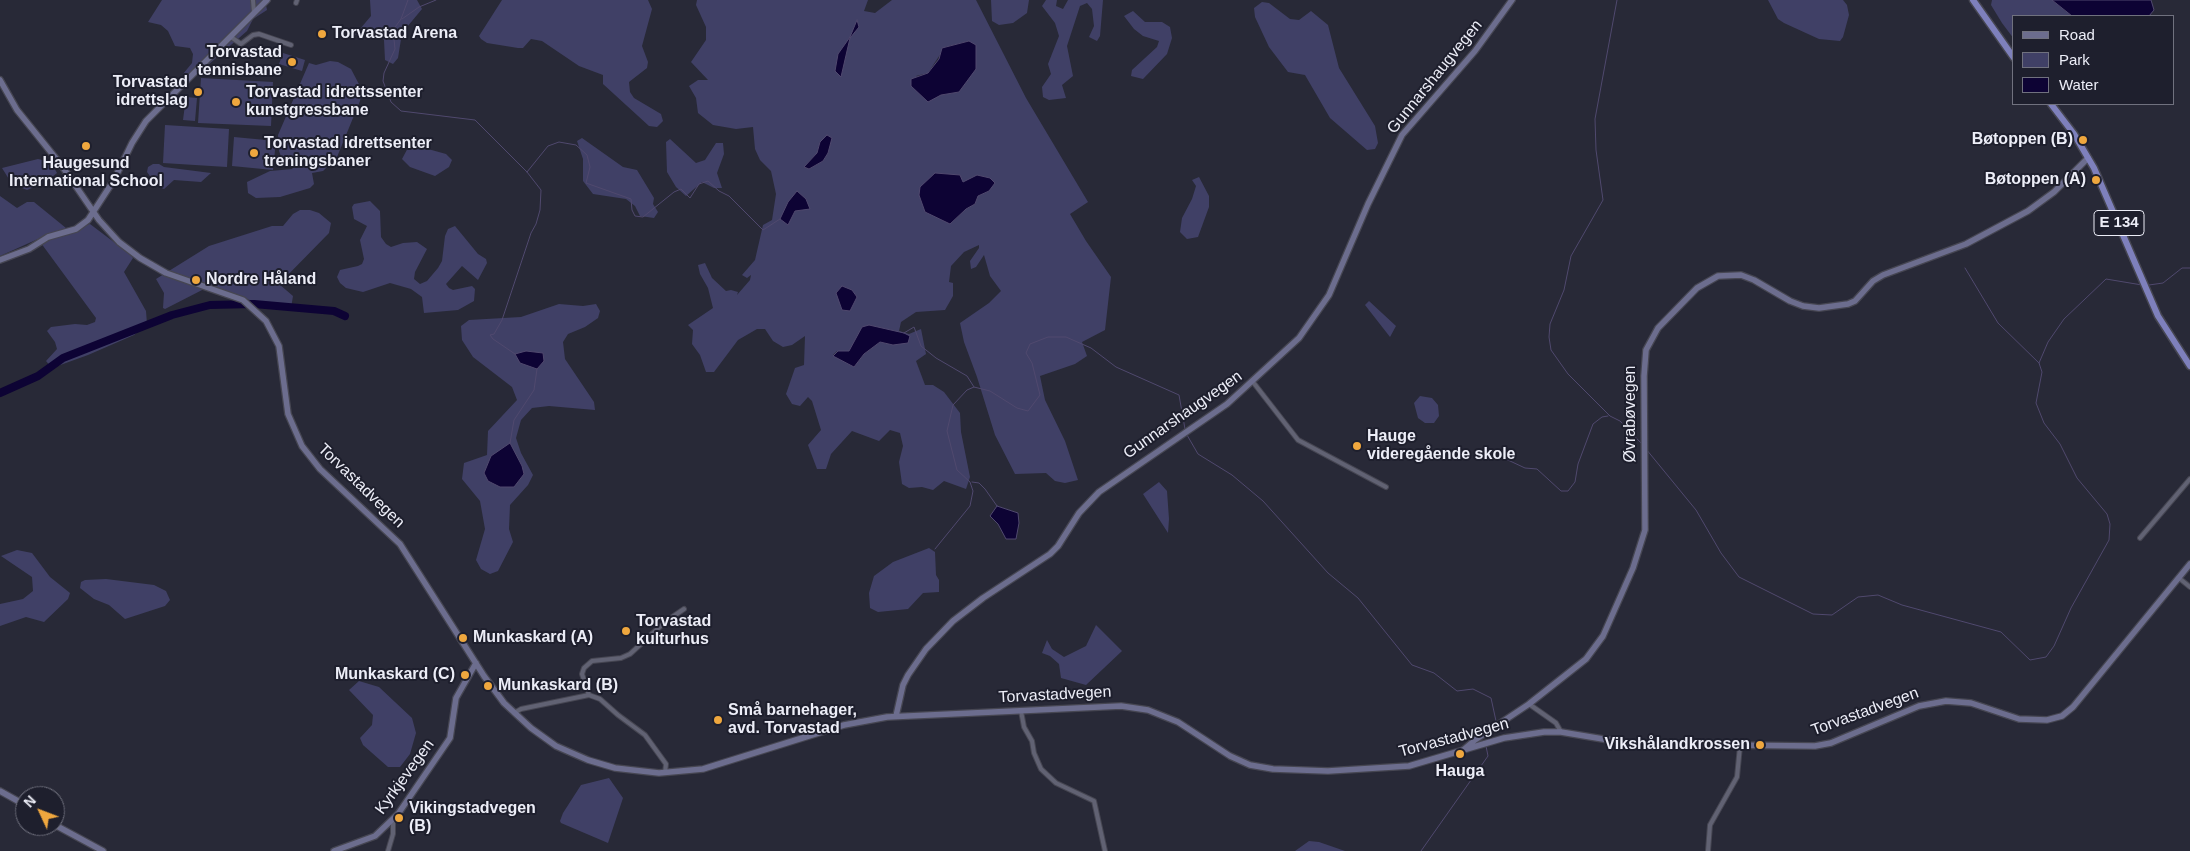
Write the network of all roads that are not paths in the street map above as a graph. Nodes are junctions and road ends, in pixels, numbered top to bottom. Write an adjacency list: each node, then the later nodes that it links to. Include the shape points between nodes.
1 (253, 0): 5 (street)
2 (267, 0): 5 (main road)
3 (1512, 0): 17 (main road, Gunnarshaugvegen, via 1485,38 1402,135 1322,307 1298,338)
4 (1973, 0): 8 (highway)
5 (254, 13): 6 (main road)
6 (231, 37): 7 (street, via 241,44 257,34); 12 (main road, via 141,127 114,180)
7 (291, 45)
8 (2012, 55)
9 (0, 80): 12 (main road, Torvastadvegen, via 16,110 62,166)
10 (2052, 105): 11 (highway, E 134)
11 (2088, 158): 14 (highway, E 134, via 2107,194 2158,316); 27 (main road, Øvrabøvegen, via 2054,192 2028,211 1966,244 1883,275 1848,304 1819,308 1803,306 1741,275 1718,276 1697,288 1658,328 1646,350 1645,525 1633,568 1593,652)
12 (93, 212): 13 (main road, via 76,229 53,235); 25 (main road, Torvastadvegen, via 120,242 146,262 181,279 238,298 262,316 279,346 288,414 302,446 320,469 400,544)
13 (0, 260)
14 (2177, 348): 15 (highway, E 134); 16 (highway, E 134)
15 (2190, 360)
16 (2190, 366)
17 (1253, 382): 19 (street, via 1298,440); 30 (main road, Gunnarshaugvegen, via 1222,408 1105,487 1079,513 1050,554 953,621 926,649 908,675)
18 (2190, 479): 20 (street)
19 (1386, 487)
20 (2140, 538)
21 (2190, 564): 22 (main road, Torvastadvegen)
22 (2179, 578): 23 (street); 32 (main road, Torvastadvegen, via 2073,707 2056,718 2019,720 1970,703 1946,701 1911,709 1822,745 1794,748)
23 (2190, 587)
24 (684, 609): 26 (street, via 630,654 592,661 584,668 582,674)
25 (476, 663): 29 (main road, Torvastadvegen, via 497,695); 37 (main road, Kyrkjevegen, via 456,698 450,738)
26 (589, 695): 29 (street); 34 (street, via 600,699 645,735 666,764)
27 (1529, 704): 31 (street, via 1556,723); 33 (main road, Øvrabøvegen)
28 (1021, 711): 30 (main road, Torvastadvegen); 33 (main road, Torvastadvegen, via 1139,707 1190,728 1238,760 1272,769 1396,768); 42 (street, via 1041,769 1056,783 1094,801)
29 (514, 713): 34 (main road, Torvastadvegen, via 551,742 582,758 623,770)
30 (896, 716): 34 (main road, Torvastadvegen, via 844,725 708,768)
31 (1561, 732): 32 (main road, Torvastadvegen, via 1626,743); 33 (main road, Torvastadvegen, via 1524,734)
32 (1740, 746): 43 (street, via 1737,777 1710,825)
33 (1462, 751)
34 (665, 773)
35 (0, 790): 36 (main road)
36 (15, 799)
37 (393, 821): 40 (main road, Kyrkjevegen, via 375,836); 41 (street)
38 (65, 830): 39 (main road)
39 (103, 851)
40 (334, 851)
41 (388, 851)
42 (1105, 851)
43 (1708, 851)

